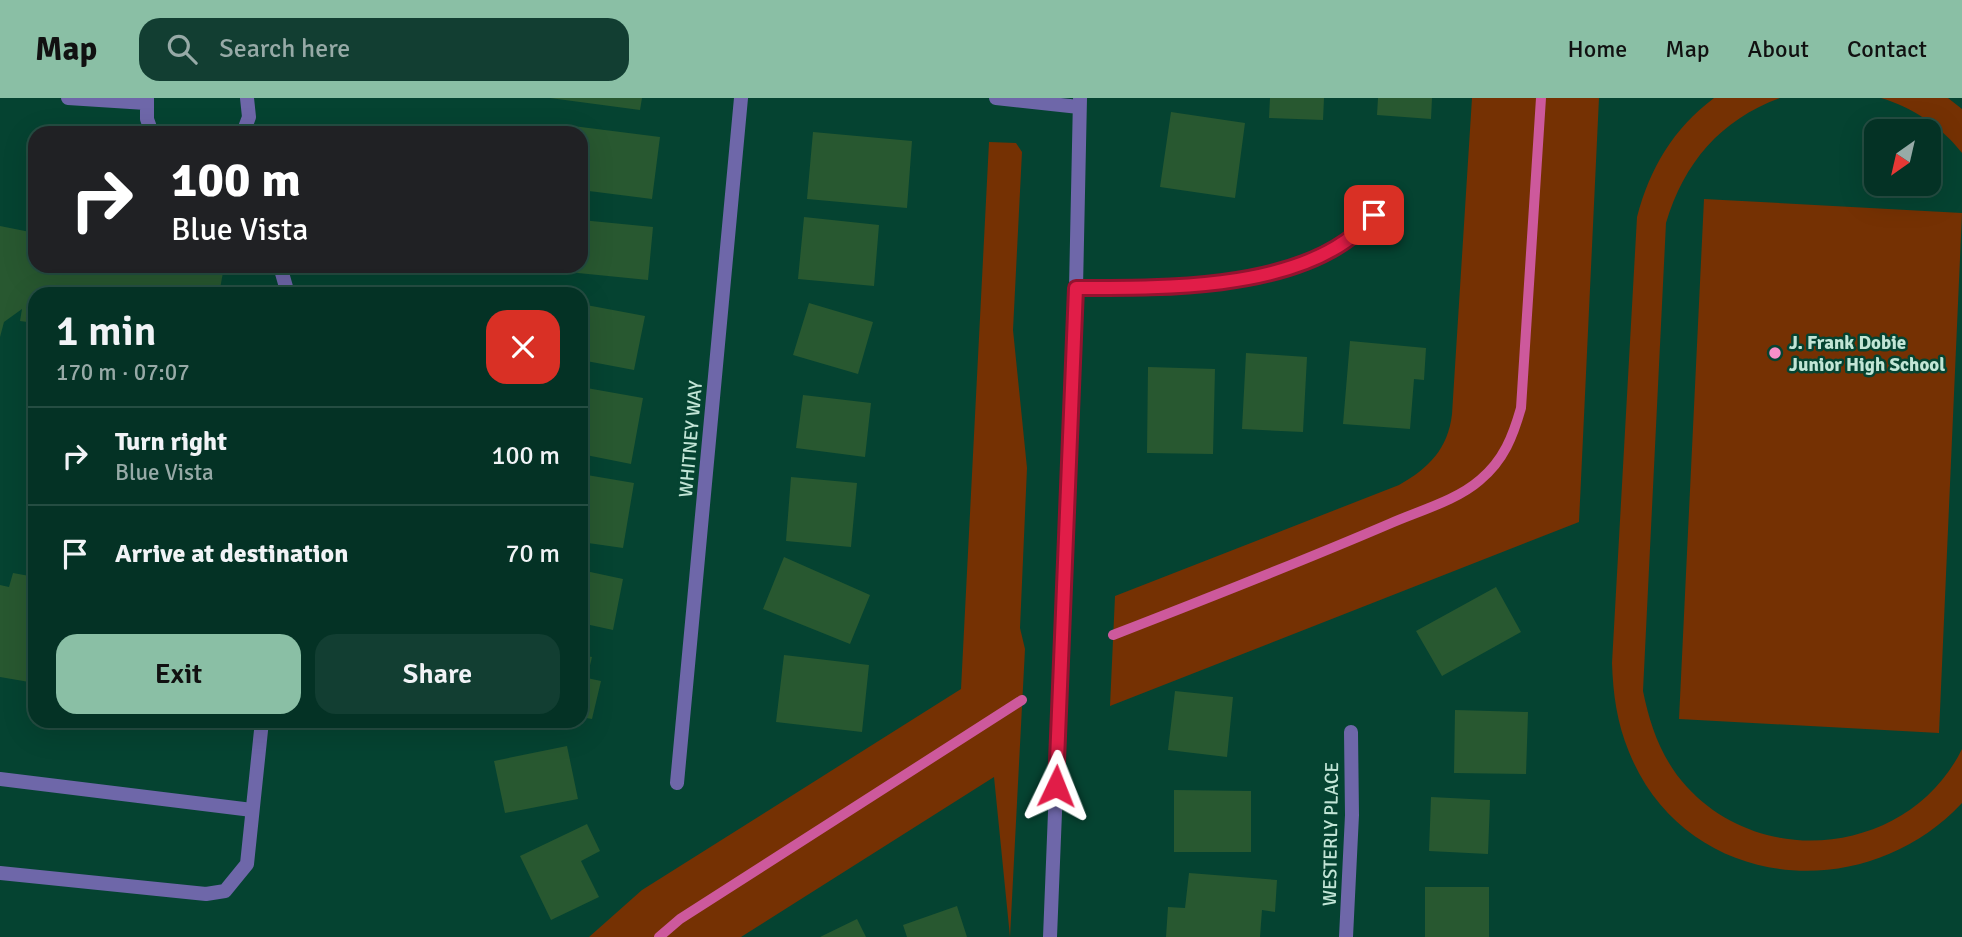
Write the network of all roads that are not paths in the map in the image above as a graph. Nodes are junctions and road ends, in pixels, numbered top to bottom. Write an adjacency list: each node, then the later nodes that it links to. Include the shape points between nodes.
1 (68, 98): 5 (street)
2 (247, 98): 8 (street)
3 (741, 98): 14 (street, WHITNEY WAY)
4 (996, 98): 6 (street)
5 (147, 100): 7 (street)
6 (1080, 102): 10 (street)
7 (150, 126)
8 (246, 126)
9 (1374, 215): 10 (street, via 1346,241 1295,266 1188,287)
10 (1076, 288): 17 (street)
11 (261, 728): 15 (street)
12 (1350, 732): 18 (street, WESTERLY PLACE, via 1352,815)
13 (0, 779): 15 (street)
14 (677, 783)
15 (252, 810): 16 (street, via 247,864 225,891 206,894)
16 (0, 873)
17 (1050, 937)
18 (1346, 937)

